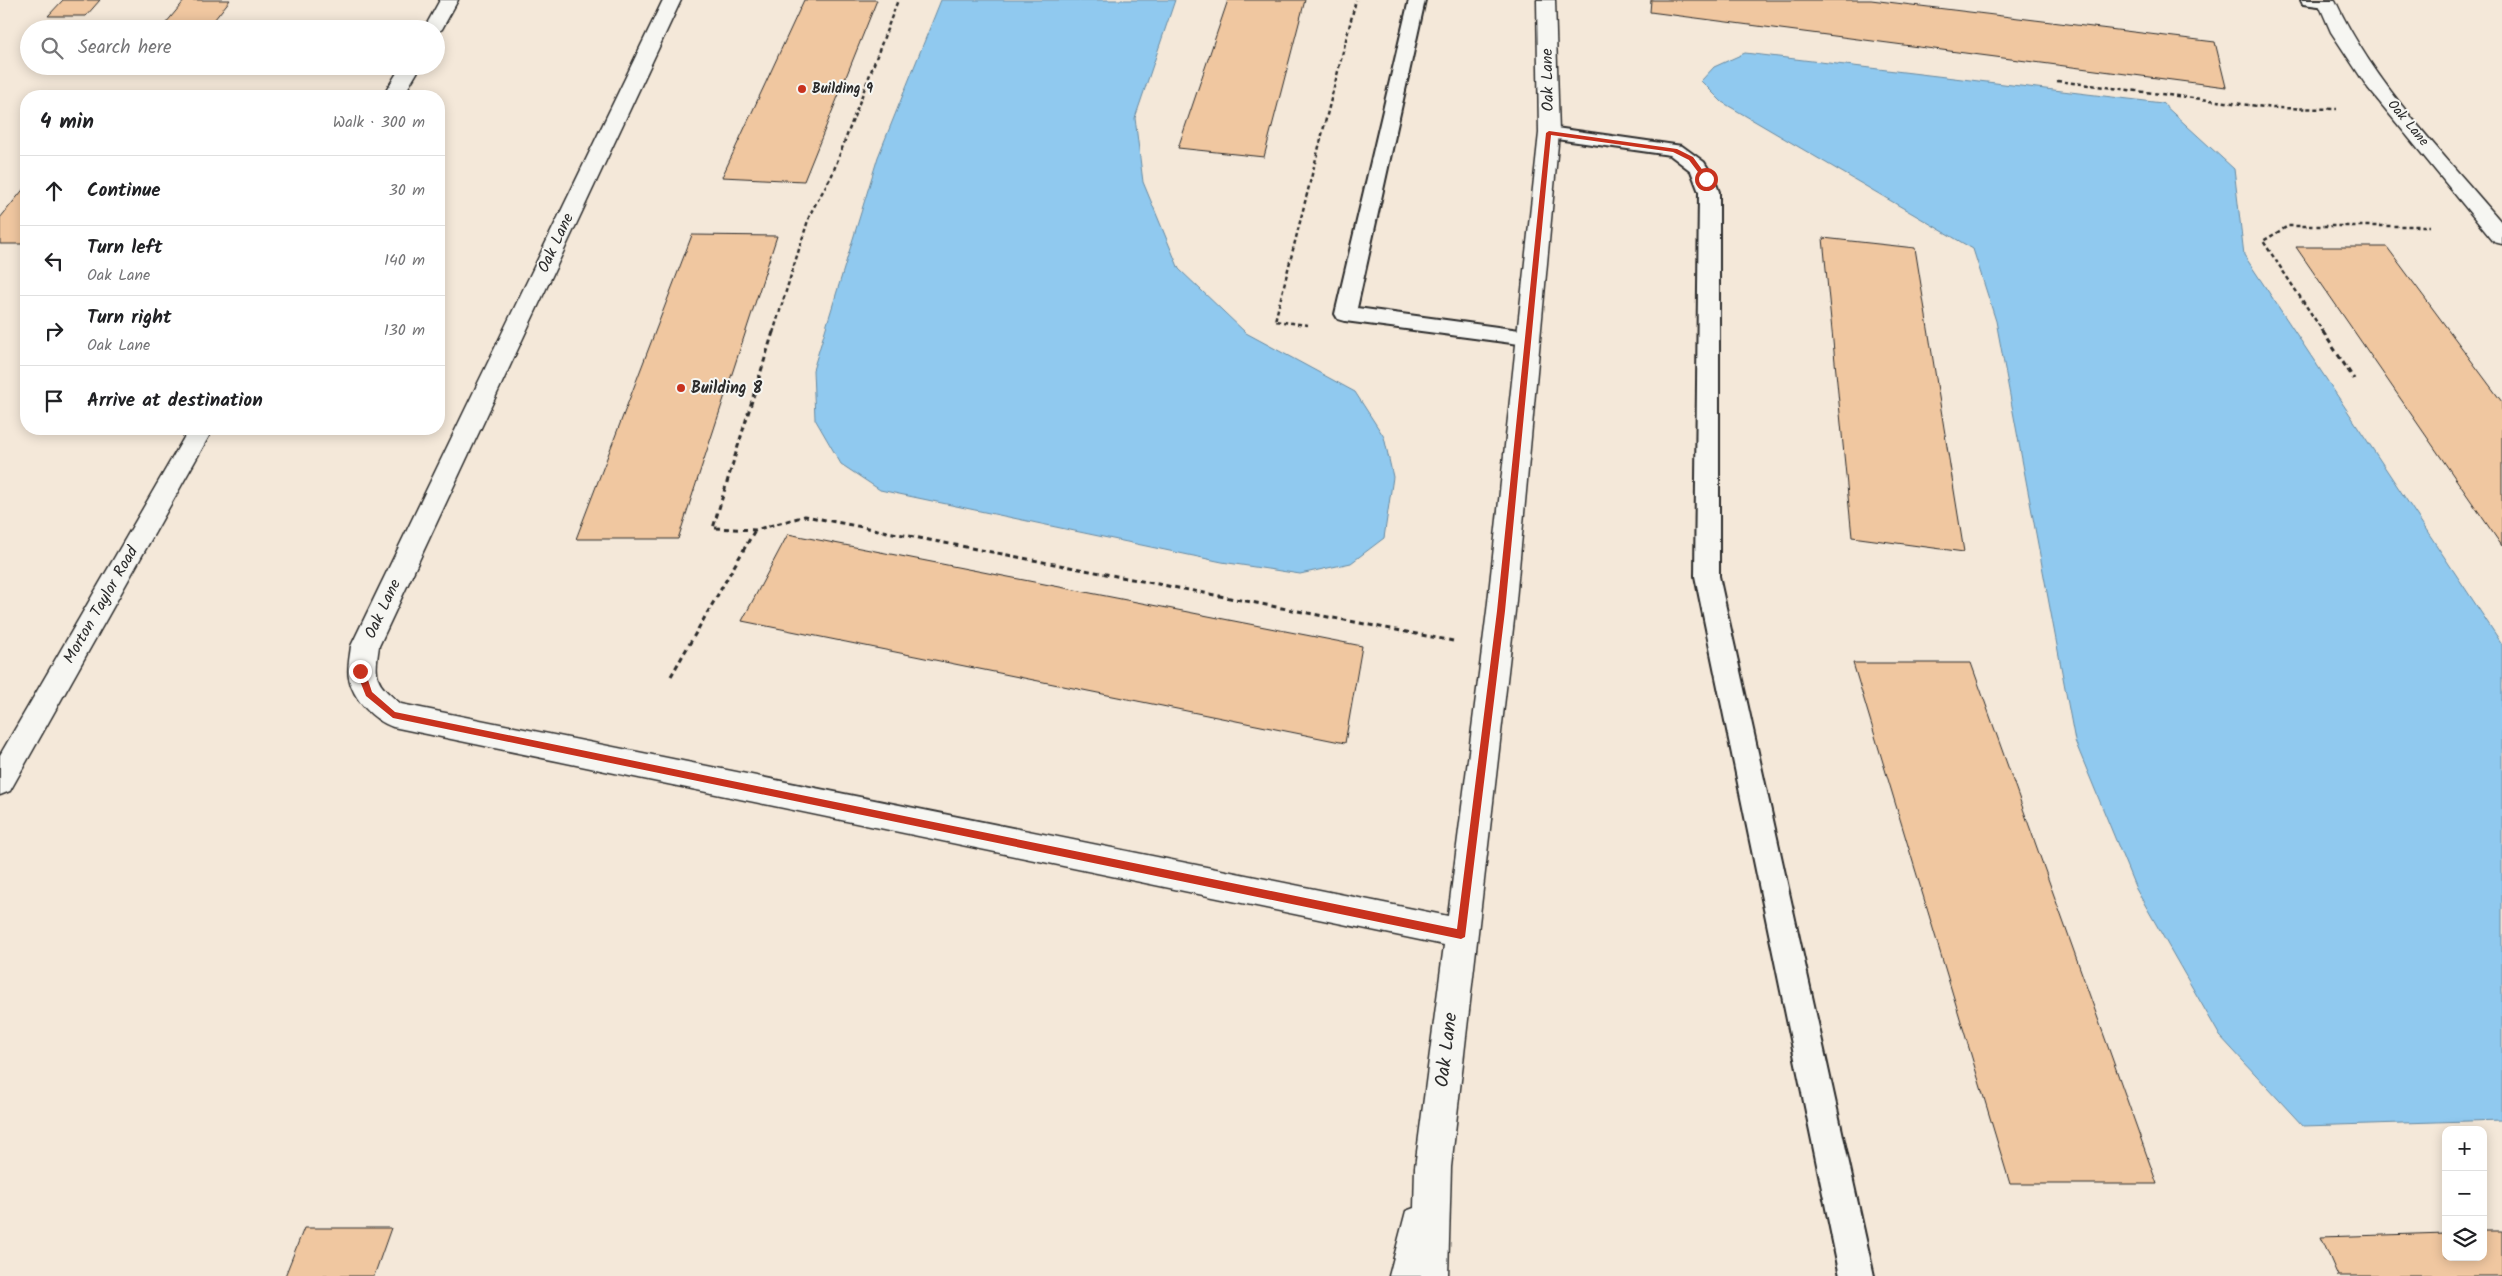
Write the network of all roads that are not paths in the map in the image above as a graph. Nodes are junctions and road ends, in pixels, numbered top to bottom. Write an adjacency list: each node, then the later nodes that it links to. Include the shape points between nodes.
1 (449, 0): 6 (street)
2 (672, 0): 14 (street, Oak Lane, via 365,646 360,671 368,694 393,715)
3 (1417, 0): 11 (lane, via 1345,314)
4 (1546, 0): 9 (street, Oak Lane)
5 (2320, 1): 10 (street, Oak Lane, via 2375,84)
6 (438, 20)
7 (406, 75): 8 (street)
8 (397, 90)
9 (1549, 133): 11 (street, Oak Lane); 18 (lane, via 1674,150 1691,159 1706,179 1709,192 1707,576)
10 (2502, 238)
11 (1527, 338): 14 (street, Oak Lane, via 1501,611)
12 (198, 435): 13 (street, Morton Taylor Road)
13 (0, 782)
14 (1461, 934): 15 (street, Oak Lane)
15 (1433, 1166): 16 (street, Oak Lane); 17 (street, Oak Lane)
16 (1407, 1276)
17 (1430, 1276)
18 (1857, 1276)

